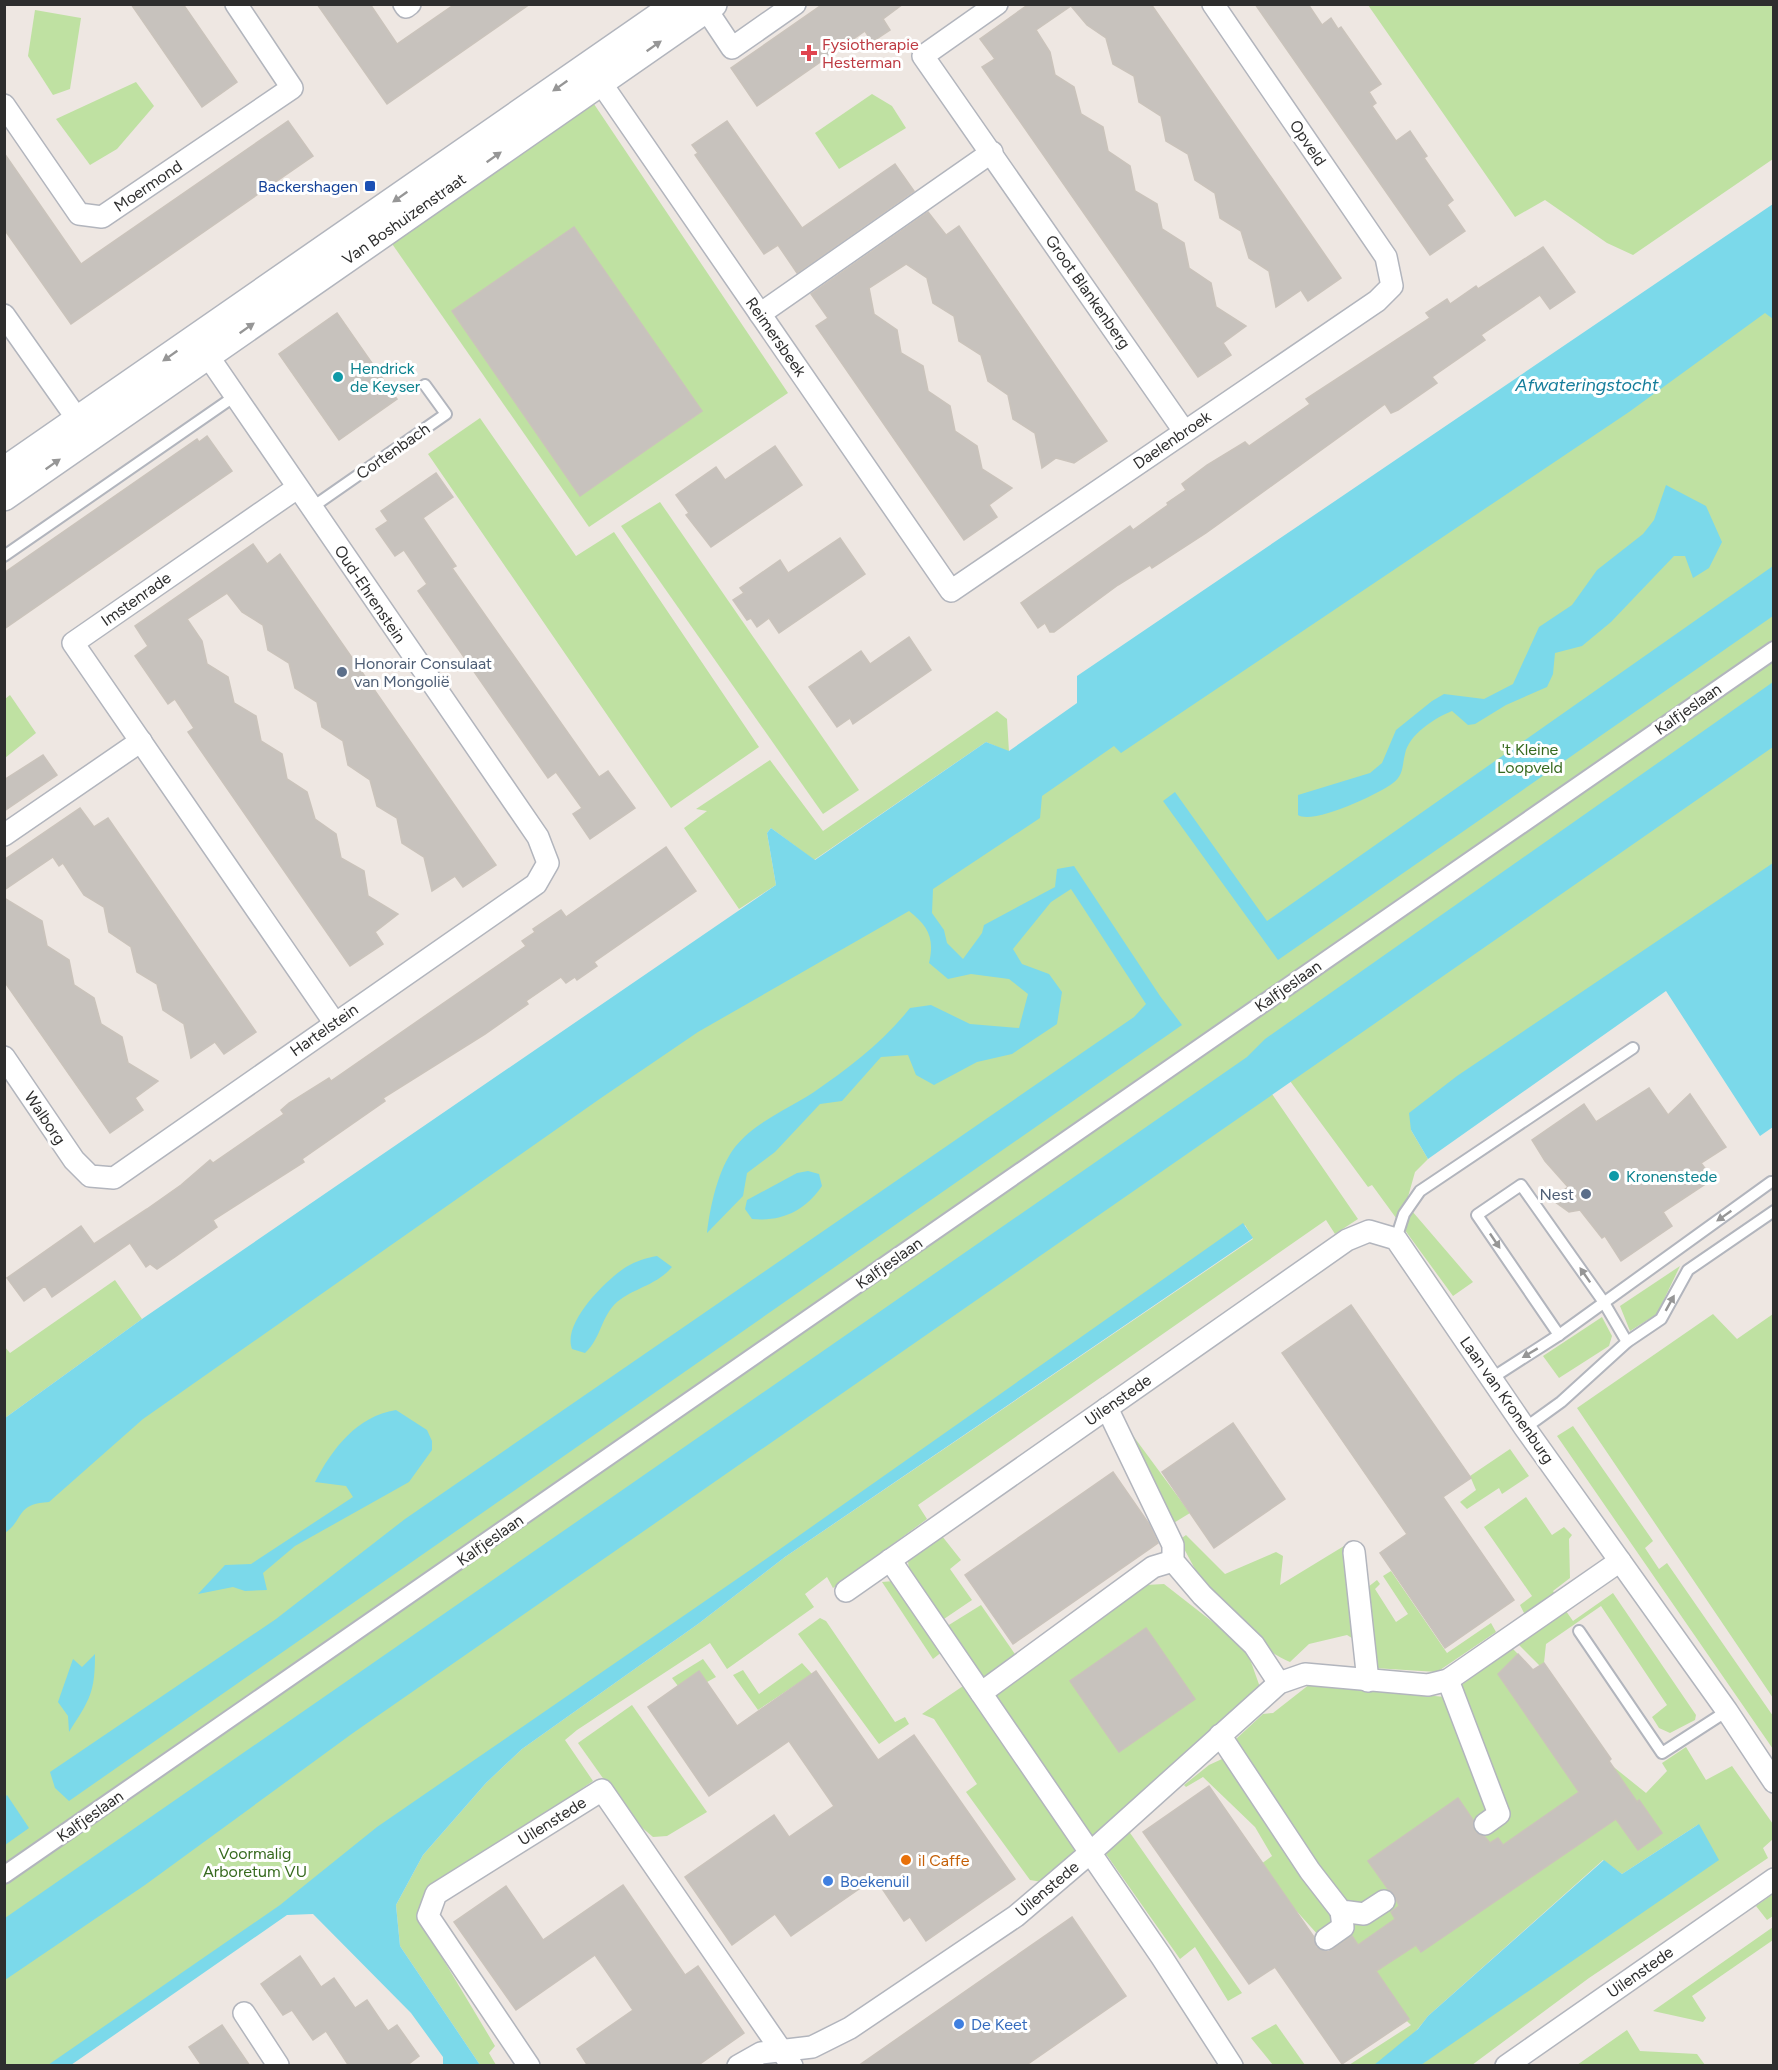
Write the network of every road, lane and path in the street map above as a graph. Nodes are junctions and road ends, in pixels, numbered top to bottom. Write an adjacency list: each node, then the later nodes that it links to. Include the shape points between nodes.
1 (236, 4): 10 (street, Moermond, via 292,88 102,217 79,214)
2 (404, 4): 3 (street)
3 (410, 4)
4 (677, 4): 9 (street, Van Boshuizenstraat)
5 (795, 4): 8 (street, Van Boshuizenstraat, via 732,48)
6 (997, 4): 11 (street, Groot Blankenberg, via 923,56)
7 (1213, 4): 12 (street, Opveld, via 1386,257)
8 (708, 6): 9 (street, Van Boshuizenstraat, one-way to 8)
9 (595, 74): 13 (street, Reimersbeek); 15 (street, Van Boshuizenstraat)
10 (4, 105)
11 (992, 152): 13 (street); 19 (street, Groot Blankenberg)
12 (1392, 286): 19 (street, Daelenbroek, via 1377,302)
13 (759, 314): 25 (street, Reimersbeek)
14 (4, 315): 18 (street)
15 (201, 347): 17 (street, Oud-Ehrenstein); 18 (street, Van Boshuizenstraat)
16 (425, 385): 23 (lane, Cortenbach, via 446,414)
17 (235, 396): 21 (street, Oud-Ehrenstein); 24 (lane)
18 (84, 429): 20 (street, Van Boshuizenstraat); 22 (street, Van Boshuizenstraat, one-way to 18)
19 (1184, 431): 25 (street, Daelenbroek)
20 (4, 471)
21 (297, 488): 23 (street, Oud-Ehrenstein); 27 (street, Imstenrade, via 73,643)
22 (4, 497)
23 (311, 508): 29 (street, Oud-Ehrenstein, via 538,837)
24 (4, 556)
25 (951, 591)
26 (1773, 650): 58 (street, Kalfjeslaan)
27 (141, 741): 28 (street); 30 (street, Imstenrade)
28 (4, 836)
29 (548, 863): 30 (street, Hartelstein, via 536,884)
30 (334, 1022): 33 (street, Hartelstein, via 114,1178)
31 (1633, 1048): 36 (lane, via 1420,1191 1404,1214)
32 (4, 1058): 33 (street, Walborg, via 74,1160)
33 (90, 1176)
34 (1771, 1182): 37 (lane, one-way to 37)
35 (1773, 1211): 39 (lane, one-way to 35, via 1661,1319 1688,1270)
36 (1396, 1239): 40 (street, Laan van Kronenburg); 41 (street, Uilenstede, via 1369,1231 1347,1240)
37 (1603, 1301): 38 (lane); 38 (lane, one-way to 38, via 1521,1185 1477,1215); 39 (lane)
38 (1559, 1335): 40 (lane, one-way to 40)
39 (1628, 1342): 42 (lane, via 1561,1402)
40 (1492, 1378): 42 (street, Laan van Kronenburg)
41 (1107, 1408): 44 (street, Uilenstede); 45 (street, via 1173,1545)
42 (1525, 1428): 46 (street, Laan van Kronenburg)
43 (1354, 1552): 50 (street)
44 (890, 1560): 47 (street, Uilenstede); 52 (street)
45 (1173, 1561): 51 (street, via 1254,1645); 52 (street, via 1153,1567)
46 (1620, 1561): 49 (street); 53 (street, Laan van Kronenburg)
47 (846, 1591)
48 (1579, 1631): 53 (lane, via 1662,1753)
49 (1448, 1680): 50 (street, via 1428,1685); 56 (street, via 1499,1814)
50 (1368, 1681): 51 (street, via 1305,1674)
51 (1279, 1683): 54 (street)
52 (981, 1693): 57 (street)
53 (1727, 1711): 55 (street, Laan van Kronenburg)
54 (1220, 1735): 57 (street); 61 (street)
55 (1773, 1782)
56 (1485, 1824)
57 (1091, 1852): 64 (street, Uilenstede, via 1016,1916 850,2028); 68 (street, Uilenstede)
58 (4, 1875)
59 (1773, 1879): 69 (street, Uilenstede)
60 (1384, 1901): 61 (street, via 1364,1914)
61 (1341, 1911): 62 (street, via 1343,1927)
62 (1326, 1938)
63 (244, 2013): 65 (street)
64 (787, 2058): 66 (street, Uilenstede, via 602,1790 436,1894 428,1916); 67 (street, Uilenstede, via 761,2053)
65 (278, 2065)
66 (529, 2066)
67 (738, 2066)
68 (1232, 2066)
69 (1506, 2066)

